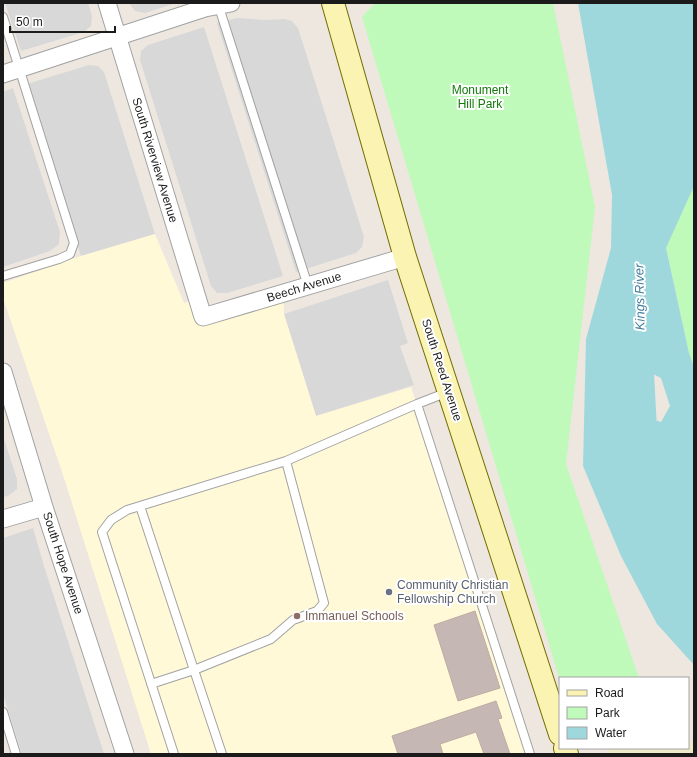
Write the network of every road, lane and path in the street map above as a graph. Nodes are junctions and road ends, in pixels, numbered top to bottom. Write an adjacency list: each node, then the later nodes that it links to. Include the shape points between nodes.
1 (107, 3): 5 (street, South Riverview Avenue)
2 (333, 3): 8 (street, South Reed Avenue)
3 (222, 4): 5 (street); 10 (lane)
4 (3, 17): 6 (lane)
5 (118, 38): 6 (street); 11 (street, South Riverview Avenue)
6 (20, 69): 7 (street); 9 (lane, via 74,243 70,254)
7 (3, 74)
8 (405, 256): 10 (street, Beech Avenue); 13 (street, South Reed Avenue)
9 (3, 276)
10 (308, 286): 11 (street, Beech Avenue)
11 (203, 317)
12 (3, 372): 17 (street, South Hope Avenue)
13 (449, 392): 14 (lane); 22 (street, South Reed Avenue)
14 (417, 404): 15 (lane); 27 (lane)
15 (286, 461): 16 (lane); 19 (lane, via 324,603 317,611 293,620 271,639)
16 (140, 506): 19 (lane); 20 (lane, via 127,510 111,520 102,532)
17 (44, 507): 18 (street); 24 (street, South Hope Avenue)
18 (3, 519)
19 (194, 670): 20 (lane); 26 (lane)
20 (151, 684): 25 (lane)
21 (3, 712): 23 (lane)
22 (559, 731)
23 (16, 754)
24 (125, 754)
25 (174, 754)
26 (222, 754)
27 (530, 754)

